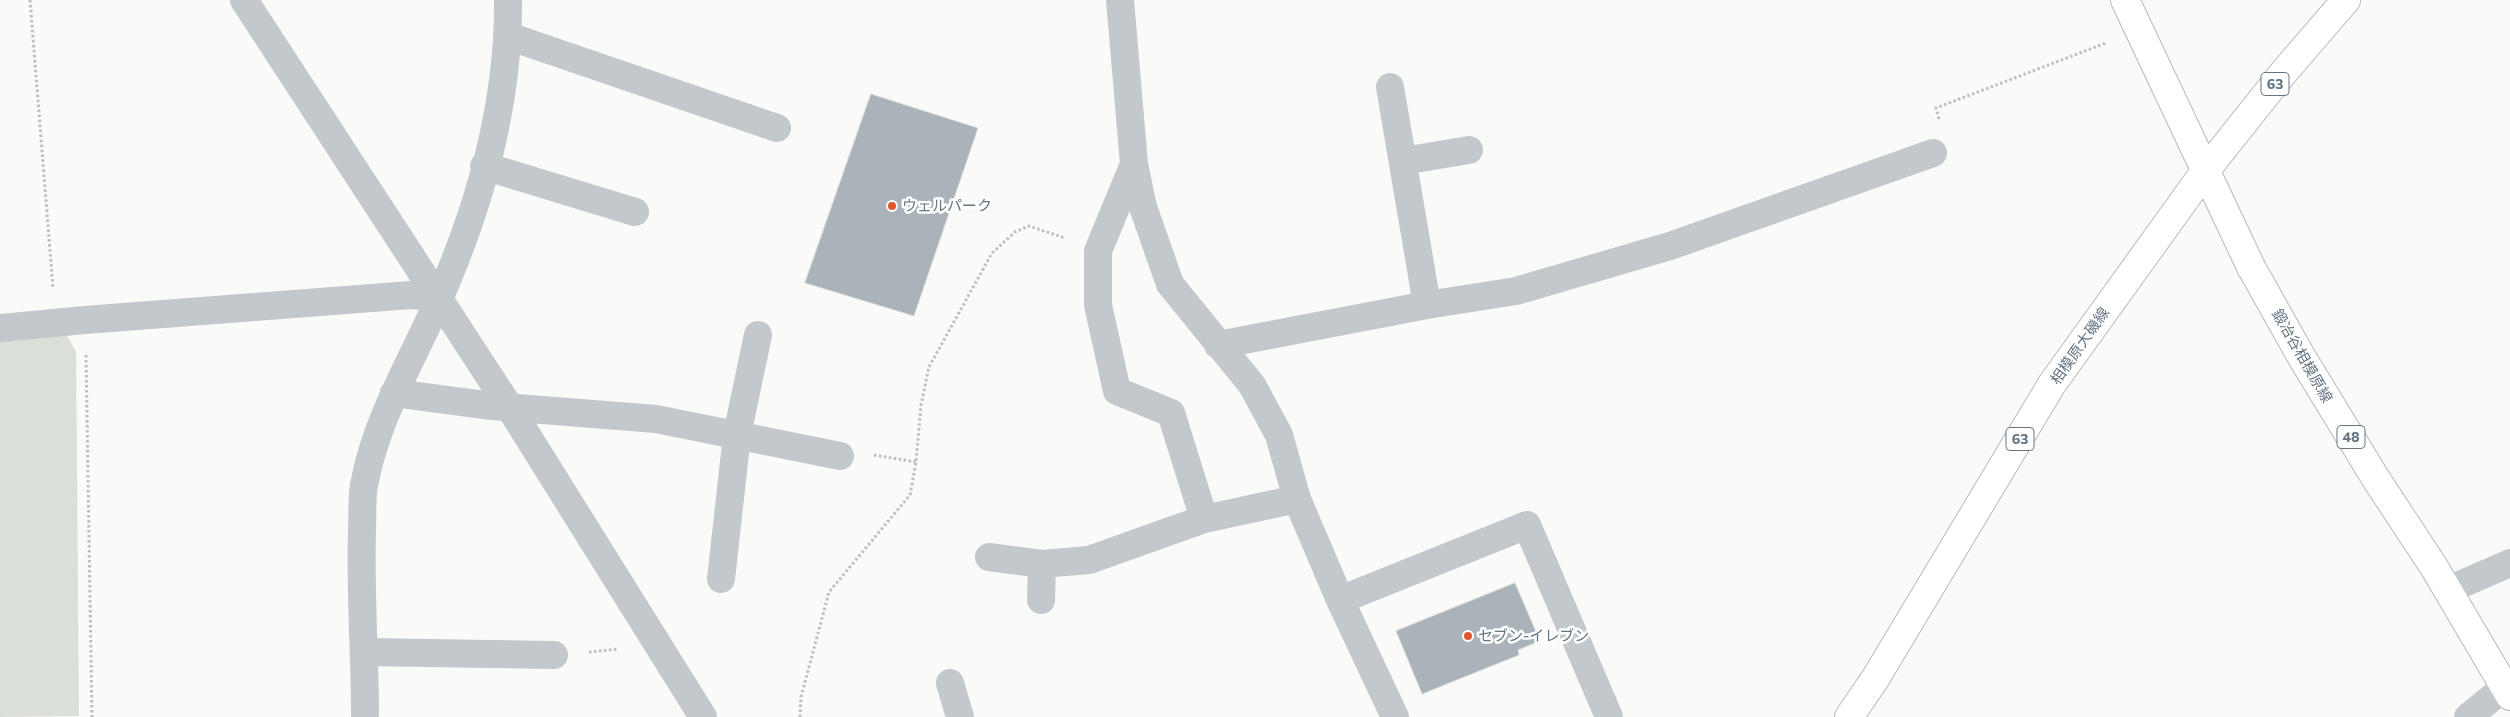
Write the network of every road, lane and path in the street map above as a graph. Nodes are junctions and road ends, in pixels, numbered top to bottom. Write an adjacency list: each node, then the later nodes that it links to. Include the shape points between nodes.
1 (30, 0): 22 (path)
2 (244, 0): 19 (street)
3 (508, 0): 7 (street)
4 (1120, 0): 14 (street)
5 (2125, 0): 16 (main road, 鍛冶谷相模原線 / 48)
6 (2346, 0): 16 (main road, 相模原大磯線 / 63)
7 (508, 36): 10 (street); 15 (street, via 498,109)
8 (2114, 40): 12 (path, via 1936,108 1944,138)
9 (1390, 87): 13 (street)
10 (777, 128)
11 (1469, 150): 13 (street)
12 (1933, 153): 20 (street, via 1670,246 1516,290)
13 (1403, 161): 20 (street)
14 (1134, 164): 18 (street); 25 (street, via 1143,207 1170,284)
15 (484, 166): 17 (street); 19 (street, via 472,216)
16 (2206, 170): 36 (main road, 鍛冶谷相模原線 / 48, via 2251,267 2301,356); 51 (main road, 相模原大磯線 / 63, via 2052,384)
17 (635, 212)
18 (1098, 251): 31 (street, via 1098,305 1117,391 1171,414); 47 (path, via 1029,226 1015,232 992,253 929,367 910,495 829,592 801,697)
19 (439, 298): 21 (street, via 410,295); 26 (street); 27 (street)
20 (1426, 305): 25 (street)
21 (85, 320): 22 (street); 44 (path)
22 (55, 323): 23 (street)
23 (0, 328)
24 (758, 335): 28 (street)
25 (1218, 345): 30 (street, via 1252,385 1279,435)
26 (394, 393): 27 (street); 40 (street, via 364,481)
27 (510, 408): 28 (street, via 656,419); 39 (street)
28 (737, 435): 29 (street); 35 (street)
29 (840, 456)
30 (1297, 499): 31 (street); 38 (street)
31 (1204, 519): 34 (street, via 1089,560)
32 (989, 557): 34 (street)
33 (2510, 563): 36 (street)
34 (1042, 564): 37 (street)
35 (721, 579)
36 (2448, 590): 43 (main road, 鍛冶谷相模原線 / 48)
37 (1041, 600)
38 (1340, 600): 49 (street); 50 (street, via 1527,525)
39 (659, 645): 41 (path); 46 (street)
40 (365, 652): 41 (street); 45 (street)
41 (554, 655)
42 (950, 683): 48 (street)
43 (2508, 692): 52 (street)
44 (92, 717)
45 (365, 717)
46 (703, 717)
47 (800, 717)
48 (960, 717)
49 (1395, 717)
50 (1610, 717)
51 (1849, 717)
52 (2468, 717)

